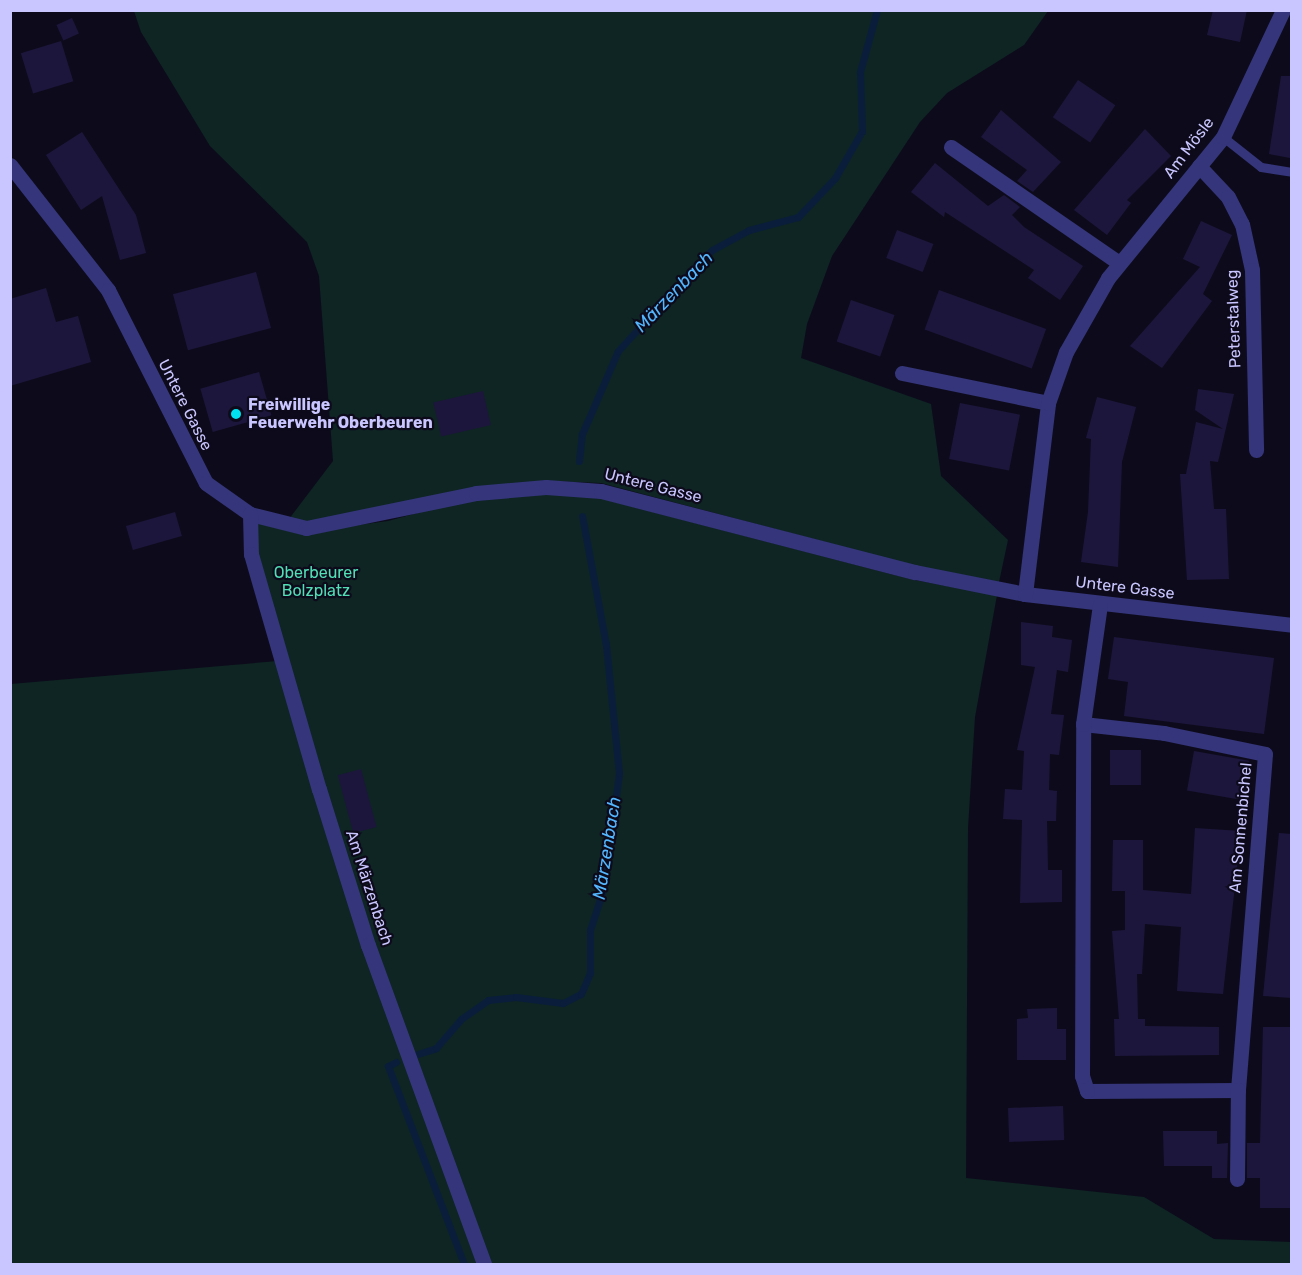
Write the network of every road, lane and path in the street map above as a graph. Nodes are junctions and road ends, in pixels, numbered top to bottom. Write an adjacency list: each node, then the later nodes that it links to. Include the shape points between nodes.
1 (1283, 10): 2 (street, Am Mösle)
2 (1223, 137): 5 (street, Am Mösle); 6 (lane, via 1261,167)
3 (951, 147): 7 (street)
4 (10, 165): 11 (street, Untere Gasse, via 108,290 206,483)
5 (1199, 166): 7 (street, Am Mösle); 10 (street, Peterstalweg, via 1228,198 1242,225 1252,270)
6 (1292, 172)
7 (1119, 263): 9 (street, Am Mösle, via 1066,352)
8 (902, 373): 9 (street)
9 (1048, 403): 12 (street, Am Mösle)
10 (1256, 450)
11 (250, 514): 12 (street, Untere Gasse, via 306,528 476,493 546,487 601,491 915,572); 18 (street, Am Märzenbach, via 251,554 322,800 368,945)
12 (1025, 594): 13 (street, Untere Gasse)
13 (1100, 604): 14 (street, Untere Gasse); 15 (street)
14 (1292, 625)
15 (1083, 724): 16 (street, via 1079,924 1087,1091); 16 (street, Am Sonnenbichel, via 1174,735 1265,754)
16 (1238, 1090): 17 (street, Am Sonnenbichel)
17 (1237, 1179)
18 (484, 1264)

